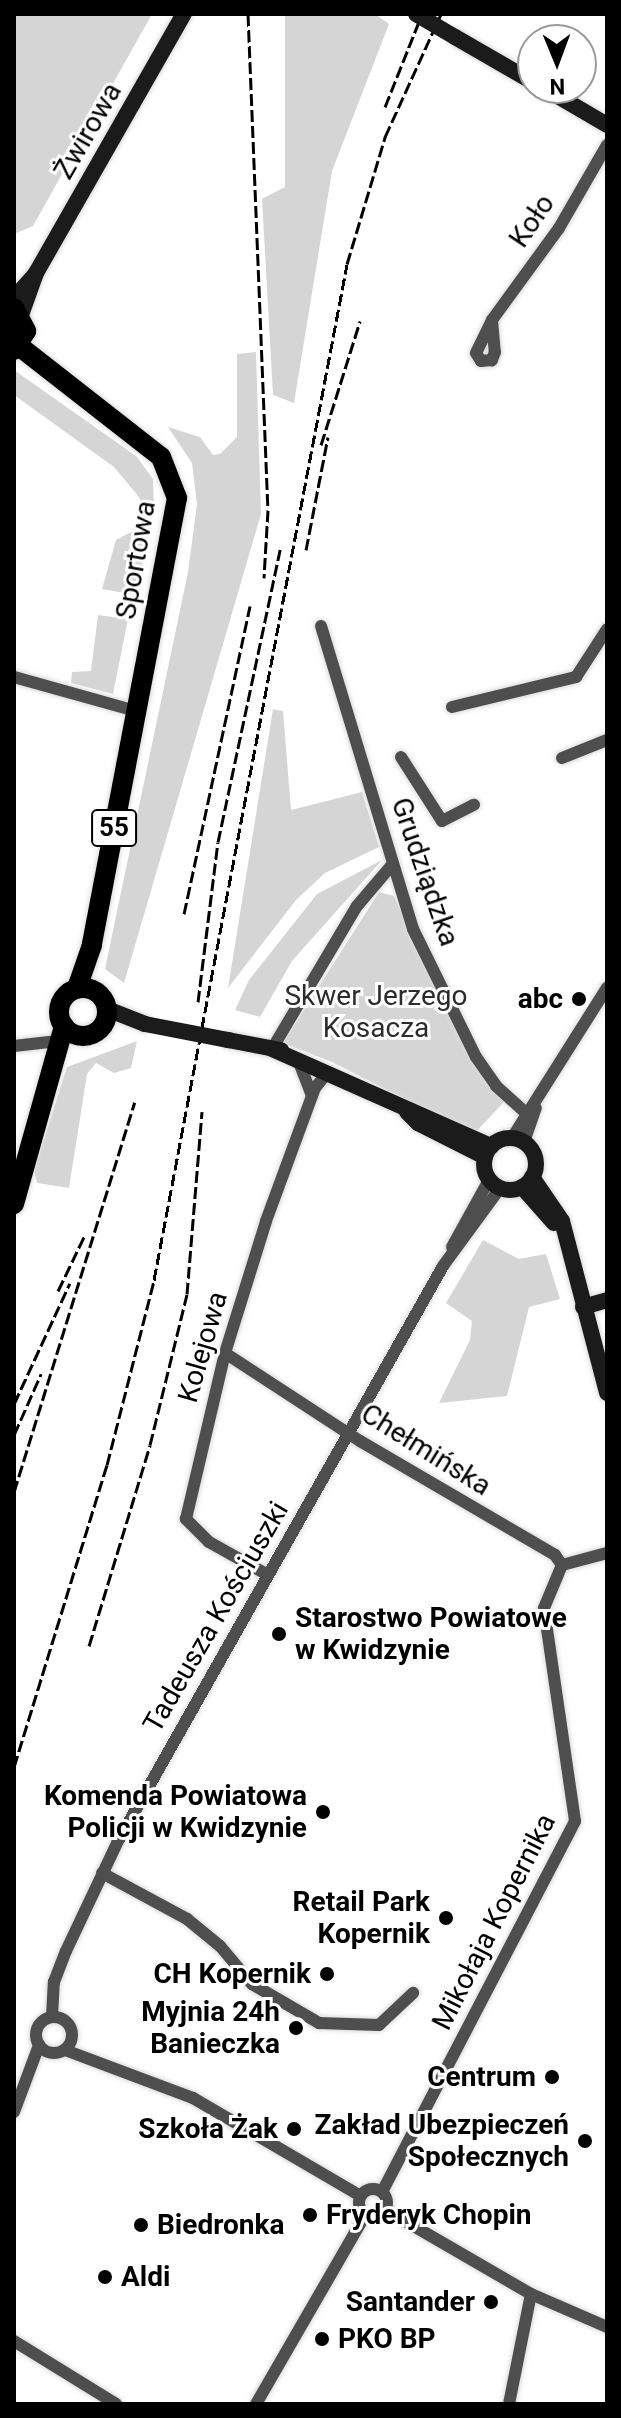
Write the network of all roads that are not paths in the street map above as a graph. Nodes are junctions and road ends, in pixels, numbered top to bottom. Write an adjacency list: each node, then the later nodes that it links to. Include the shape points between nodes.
1 (184, 14): 7 (street, Żwirowa)
2 (416, 14): 3 (street, bridge)
3 (517, 73)
4 (571, 104): 5 (street)
5 (607, 125)
6 (607, 145): 8 (street, Koło, via 559,228)
7 (16, 307): 9 (main road, 55, via 26,331)
8 (492, 320)
9 (17, 348): 14 (main road, Sportowa / 55, via 140,436 169,466 175,483 173,532)
10 (321, 626): 19 (street, Grudziądzka)
11 (607, 629): 13 (street, via 576,677)
12 (14, 677): 14 (street)
13 (452, 707)
14 (136, 711): 21 (main road, 55)
15 (607, 740): 17 (street)
16 (401, 757): 18 (street, via 442,821)
17 (562, 758)
18 (474, 805)
19 (391, 866): 25 (street, via 357,906); 30 (street, Grudziądzka, via 413,929 476,1057 496,1086)
20 (607, 988): 29 (street)
21 (84, 989): 22 (main road); 23 (main road, 55, via 62,999)
22 (106, 1016): 23 (main road, 55, via 94,1033); 25 (street, bridge)
23 (67, 1034): 24 (street); 35 (main road, 55)
24 (14, 1046)
25 (272, 1049): 26 (street); 27 (street, via 301,1055)
26 (299, 1062): 27 (street); 28 (street)
27 (327, 1073): 28 (street, Kolejowa); 32 (street, via 407,1112 418,1123)
28 (312, 1096): 38 (street, Kolejowa)
29 (538, 1100): 30 (street); 31 (street)
30 (526, 1113): 31 (street)
31 (518, 1140): 32 (street); 33 (street, via 534,1154)
32 (488, 1152): 34 (street)
33 (527, 1182): 34 (street); 37 (street, via 557,1209)
34 (494, 1184): 40 (street, Tadeusza Kościuszki)
35 (14, 1204)
36 (607, 1300): 37 (street)
37 (583, 1307): 39 (street)
38 (225, 1353): 40 (street, Chełmińska); 43 (street, Kolejowa, via 186,1519 209,1542)
39 (607, 1393)
40 (349, 1432): 42 (street, Chełmińska, via 555,1555); 43 (street, Tadeusza Kościuszki)
41 (607, 1553): 42 (street)
42 (562, 1565): 54 (street, Mikołaja Kopernika, via 544,1608 575,1821)
43 (268, 1575): 44 (street, Tadeusza Kościuszki)
44 (102, 1873): 45 (street, via 187,1919 220,1946 252,1984 319,2023 379,2025); 46 (street, Tadeusza Kościuszki, via 54,1982)
45 (413, 1993)
46 (52, 2017): 47 (street, via 67,2021); 48 (street, via 39,2024)
47 (72, 2036): 49 (street); 51 (street)
48 (39, 2045): 50 (street); 52 (street)
49 (65, 2050): 50 (street); 51 (street)
50 (51, 2053): 52 (street)
51 (107, 2062): 55 (street, via 215,2110)
52 (26, 2082): 53 (street)
53 (14, 2112)
54 (382, 2192): 55 (street, via 370,2189); 56 (street)
55 (361, 2196): 57 (street)
56 (386, 2210): 57 (street, via 376,2217); 58 (street)
57 (365, 2215): 62 (street)
58 (531, 2294): 59 (street); 63 (street)
59 (607, 2327)
60 (14, 2341): 61 (street)
61 (116, 2404)
62 (256, 2404)
63 (509, 2404)

